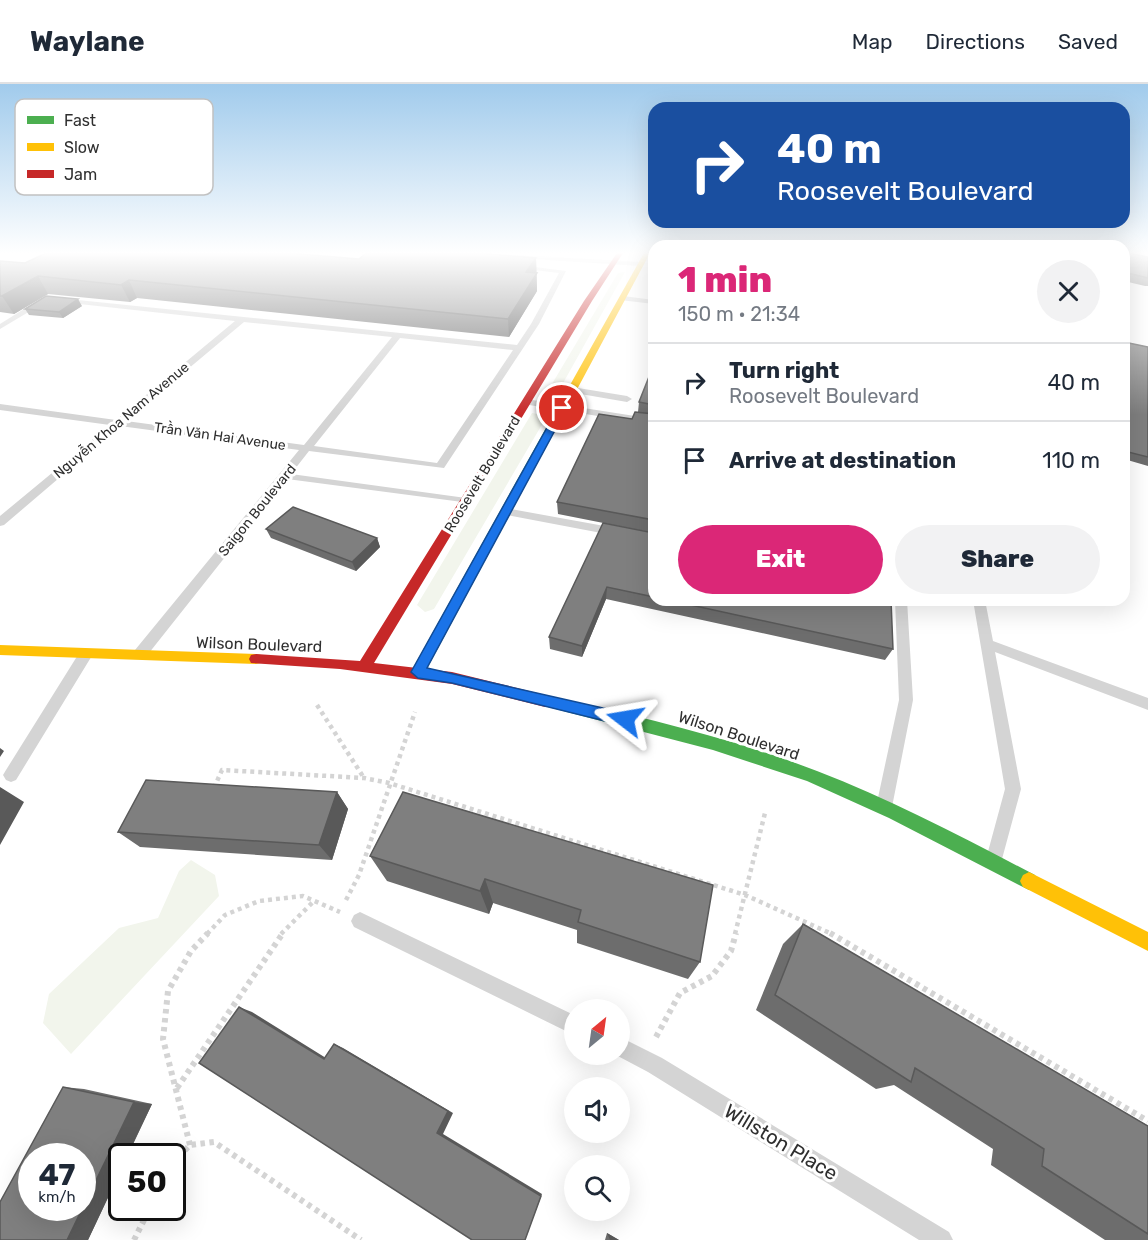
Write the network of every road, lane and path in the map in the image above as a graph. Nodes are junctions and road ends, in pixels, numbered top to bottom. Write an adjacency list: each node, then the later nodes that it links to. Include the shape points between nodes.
1 (33, 307): 7 (lane)
2 (131, 307): 6 (lane)
3 (544, 307): 9 (lane)
4 (586, 307): 12 (main road, Roosevelt Boulevard)
5 (618, 307): 10 (main road)
6 (242, 319): 8 (lane); 16 (lane, Nguyễn Khoa Nam Avenue)
7 (0, 327)
8 (399, 335): 9 (lane); 17 (lane, Saigon Boulevard)
9 (518, 348): 17 (lane, Trần Văn Hai Avenue, via 440,466)
10 (573, 390): 11 (lane); 14 (main road)
11 (627, 399)
12 (526, 402): 14 (lane); 19 (main road, Roosevelt Boulevard)
13 (0, 407): 16 (lane, Trần Văn Hai Avenue)
14 (562, 408): 15 (lane); 20 (main road)
15 (648, 421)
16 (119, 423): 17 (lane, Trần Văn Hai Avenue); 21 (lane, Nguyễn Khoa Nam Avenue)
17 (307, 448): 18 (lane, Saigon Boulevard)
18 (285, 476): 19 (lane); 28 (lane, Saigon Boulevard)
19 (466, 501): 29 (main road, Roosevelt Boulevard)
20 (505, 512): 22 (lane); 30 (main road)
21 (0, 522)
22 (648, 538)
23 (901, 606): 38 (lane, via 906,700)
24 (981, 606): 25 (lane)
25 (987, 644): 31 (lane); 40 (lane, via 1013,789)
26 (0, 650): 27 (main road, Wilson Boulevard)
27 (86, 654): 28 (main road, Wilson Boulevard); 34 (lane)
28 (138, 656): 29 (main road, Wilson Boulevard)
29 (364, 667): 30 (main road, Wilson Boulevard)
30 (418, 672): 38 (main road, Wilson Boulevard, via 714,742 812,776)
31 (1148, 704)
32 (317, 705): 35 (path)
33 (415, 712): 36 (path)
34 (11, 775)
35 (363, 778): 36 (path); 37 (path, via 222,770)
36 (389, 783): 41 (path); 43 (path, via 359,875)
37 (213, 790)
38 (884, 807): 40 (main road, Wilson Boulevard)
39 (765, 813): 41 (path)
40 (993, 862): 45 (main road, Wilson Boulevard)
41 (745, 895): 48 (path, via 731,951 712,976 680,993); 50 (path, via 827,931)
42 (314, 901): 43 (path); 49 (path, via 287,926); 49 (path, via 303,896 260,902 225,915 191,951 168,991 163,1039)
43 (339, 912): 44 (path)
44 (360, 921): 46 (lane)
45 (1148, 942)
46 (564, 1020)
47 (630, 1052): 48 (lane, Willston Place)
48 (645, 1059): 56 (lane, Willston Place)
49 (176, 1089): 51 (path)
50 (1148, 1121)
51 (190, 1145): 52 (path); 55 (path, via 214,1142)
52 (186, 1149)
53 (144, 1221): 54 (path)
54 (134, 1240)
55 (361, 1240)
56 (941, 1240)

